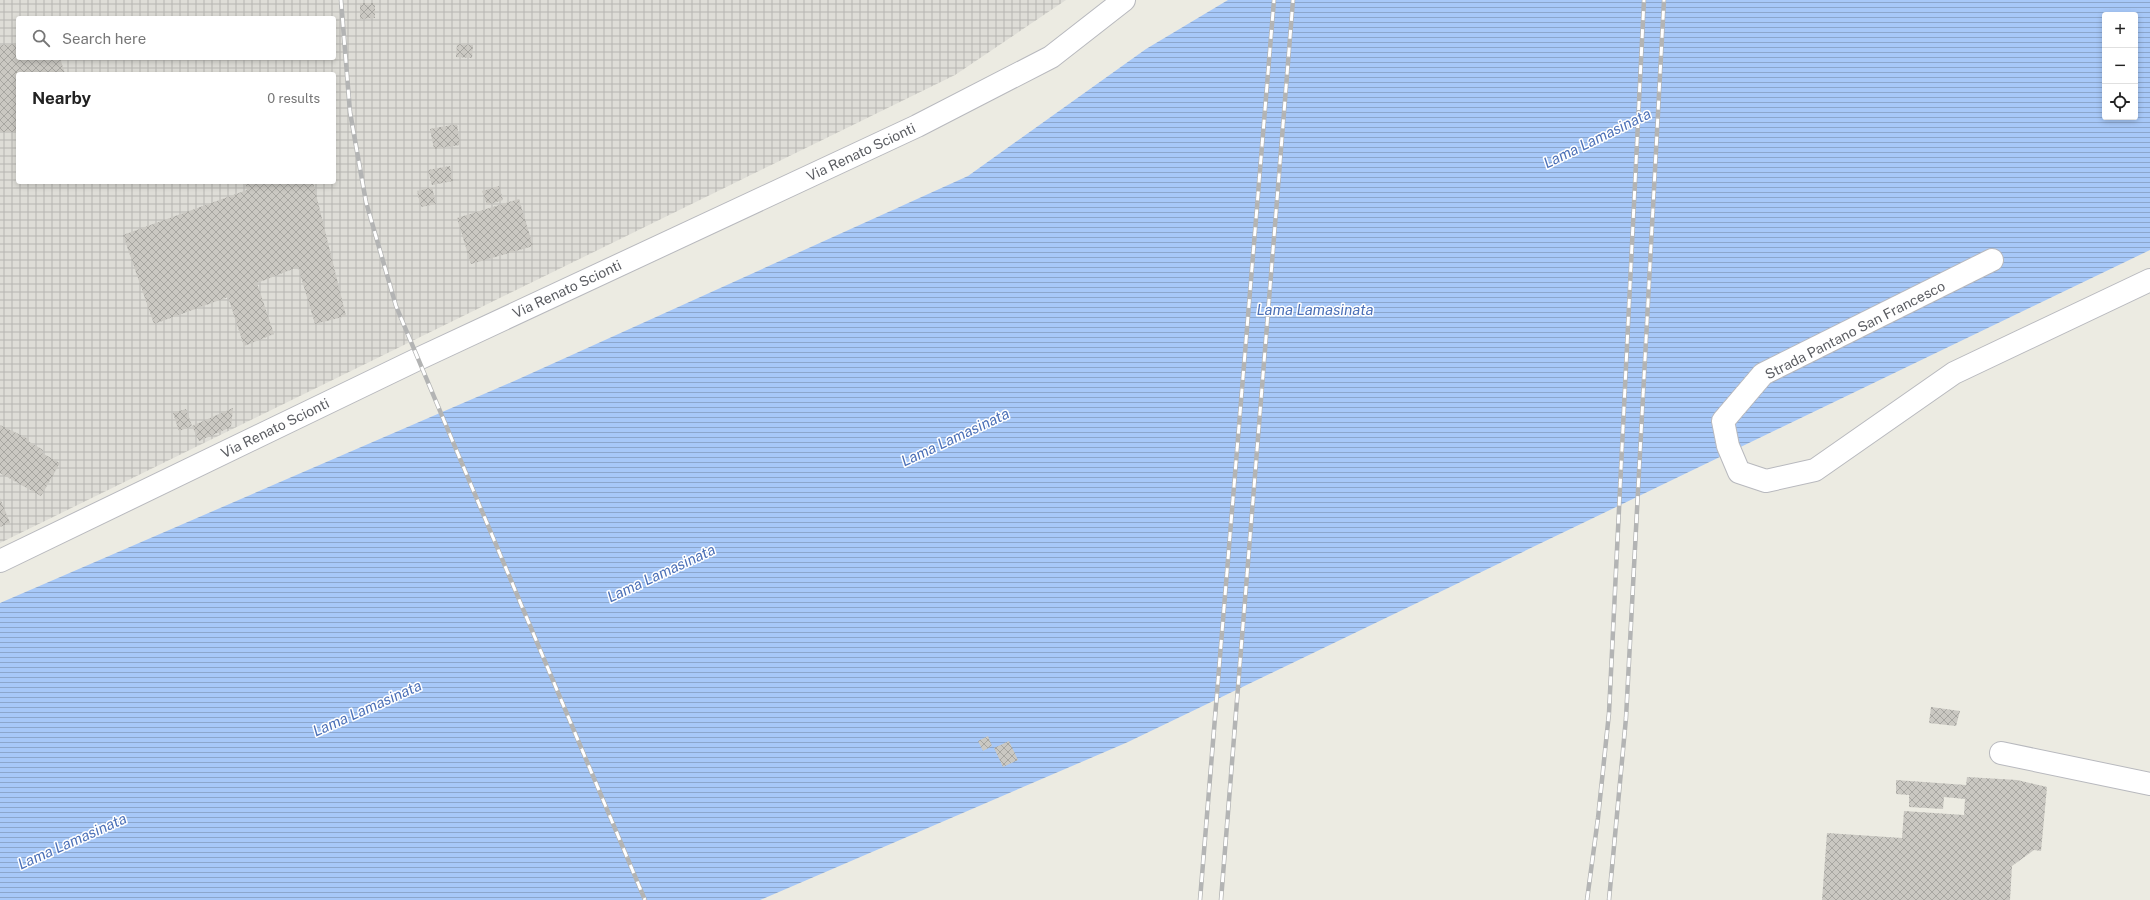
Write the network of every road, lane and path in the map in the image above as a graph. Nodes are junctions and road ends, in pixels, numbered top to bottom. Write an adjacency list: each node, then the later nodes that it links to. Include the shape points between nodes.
1 (1124, 0): 4 (street, Via Renato Scionti, via 1051,57 917,126 418,359)
2 (1992, 260): 3 (street, Strada Pantano San Francesco, via 1763,374 1723,421 1728,446 1738,472 1766,481 1815,470 1954,373)
3 (2150, 280)
4 (0, 561)
5 (2001, 753): 6 (street)
6 (2150, 784)

